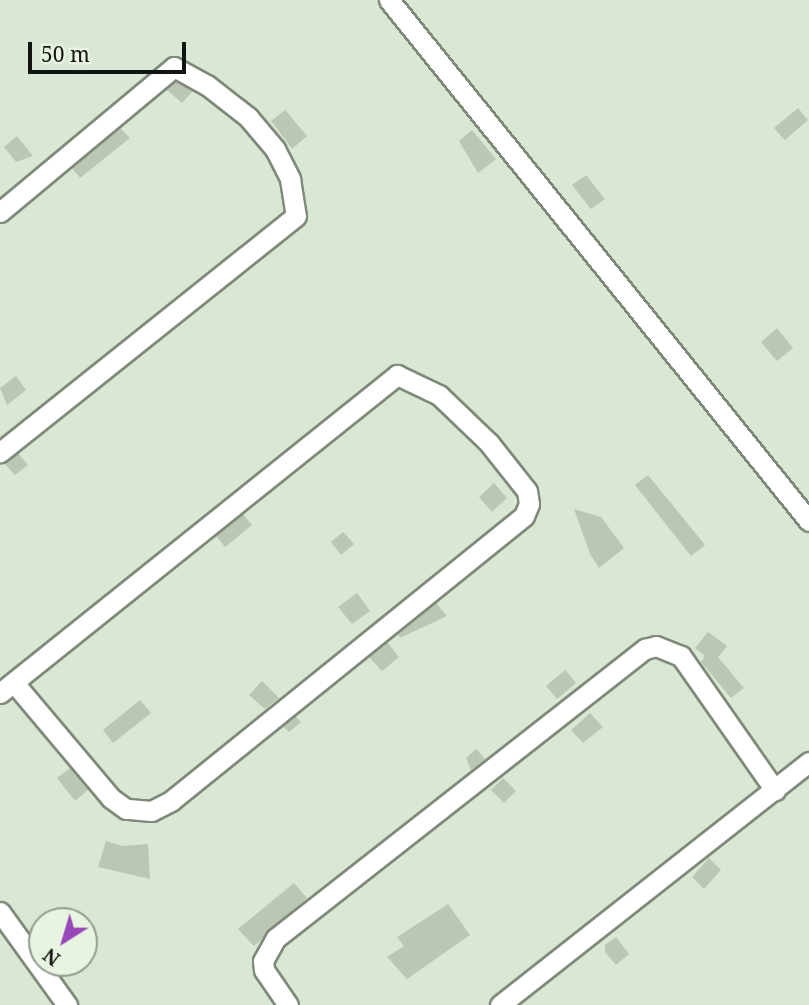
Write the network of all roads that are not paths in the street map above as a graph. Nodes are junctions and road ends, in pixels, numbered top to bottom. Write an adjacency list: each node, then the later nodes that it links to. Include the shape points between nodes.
1 (388, 0): 4 (street)
2 (0, 212): 3 (street, via 174,68 207,85 248,117 275,149 290,179 296,216)
3 (0, 452)
4 (809, 521)
5 (7, 688): 5 (street, via 111,798 126,809 151,810 171,801 524,516 529,504 527,491 489,443 439,395 397,375)
6 (809, 762): 7 (street)
7 (775, 790): 10 (street, via 681,656 672,649 645,649 276,939 263,961 264,970); 11 (street)
8 (0, 912): 9 (street)
9 (67, 1005)
10 (288, 1005)
11 (500, 1005)

